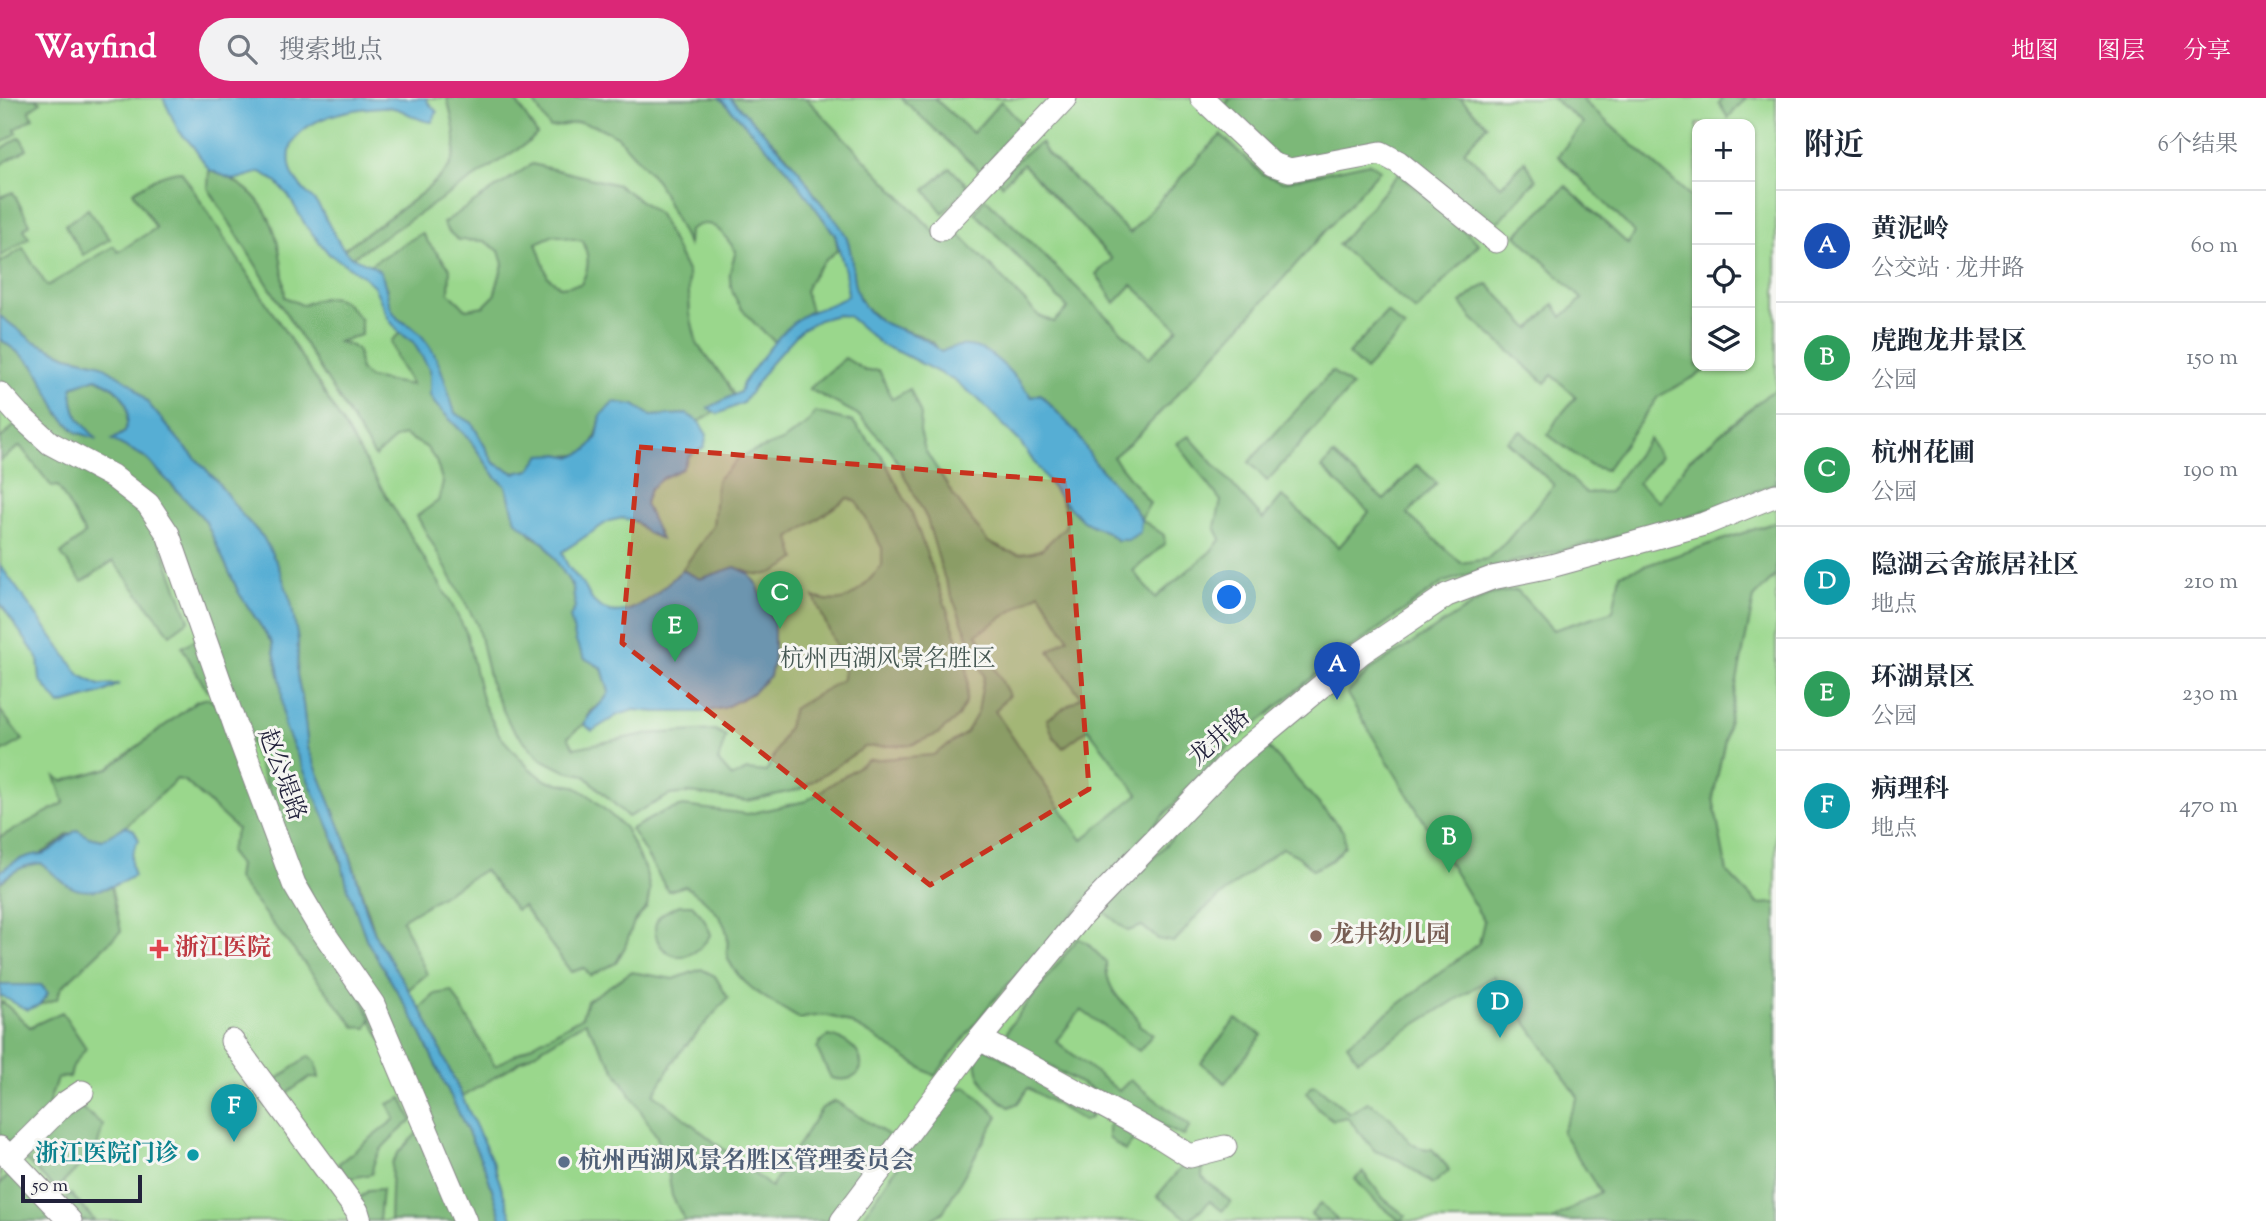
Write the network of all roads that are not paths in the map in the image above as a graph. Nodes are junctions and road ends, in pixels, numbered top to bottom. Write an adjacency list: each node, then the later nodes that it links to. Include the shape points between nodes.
1 (1065, 98): 3 (street)
2 (1202, 98): 4 (street, via 1272,164 1290,170 1381,153)
3 (941, 229)
4 (1496, 241)
5 (0, 394): 14 (street, 赵公堤路, via 50,443 112,476 148,504 168,534 294,884 373,1004)
6 (1776, 495): 7 (street, 龙井路, via 1704,524 1492,578 1447,595 1412,617 1361,653 1230,762 1083,914)
7 (980, 1039): 10 (street, via 1190,1156); 15 (street, 龙井路)
8 (232, 1041): 13 (street)
9 (82, 1092): 11 (street)
10 (1225, 1147)
11 (5, 1153): 12 (street)
12 (70, 1221)
13 (360, 1221)
14 (465, 1221)
15 (842, 1221)

